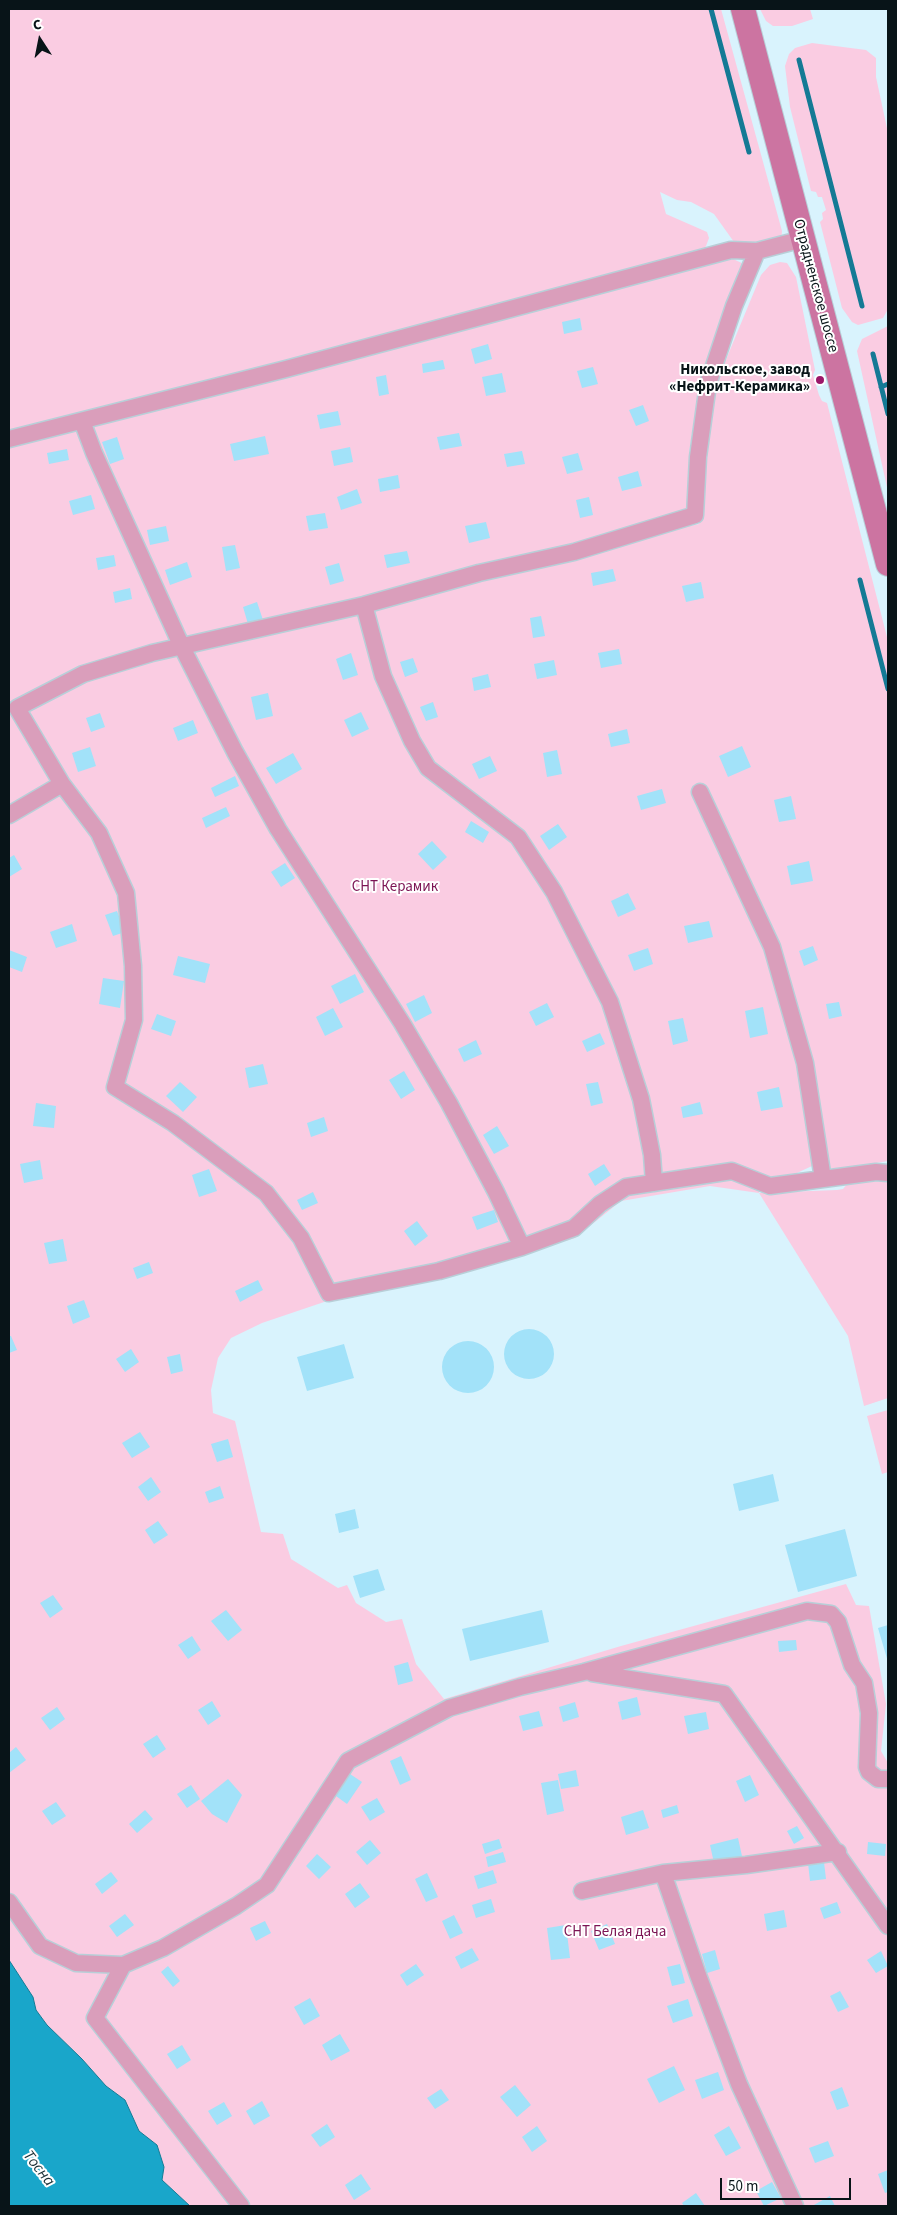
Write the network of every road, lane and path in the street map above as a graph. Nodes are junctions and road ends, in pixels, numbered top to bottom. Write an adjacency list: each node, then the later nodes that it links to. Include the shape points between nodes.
1 (743, 9): 2 (main road, Отрадненское шоссе)
2 (803, 240): 3 (street); 6 (main road, Отрадненское шоссе)
3 (757, 251): 4 (street, via 731,250); 7 (street, via 734,306 708,384 698,457 695,515 574,552 479,573)
4 (82, 421): 5 (street); 8 (street)
5 (9, 439)
6 (888, 564)
7 (364, 605): 8 (street); 14 (street, via 383,676 412,741 428,768 518,837 554,892 610,1002 641,1099)
8 (182, 647): 9 (street, via 83,674 18,708); 15 (street, via 278,829 449,1103)
9 (62, 784): 11 (street); 15 (street, via 99,833 126,893 134,1020 115,1087 173,1123 266,1192 302,1238 329,1294 439,1271)
10 (700, 792): 13 (street, via 772,947 805,1063)
11 (9, 815)
12 (888, 1173): 13 (street)
13 (823, 1179): 14 (street, via 770,1186 732,1171)
14 (654, 1183): 15 (street, via 626,1187 600,1204 574,1228)
15 (522, 1247)
16 (584, 1672): 17 (street, via 807,1611 831,1614 838,1622 852,1665 864,1683 869,1713 868,1772 878,1779); 18 (street, via 724,1694); 23 (street, via 448,1708 348,1761 267,1885 163,1948)
17 (888, 1779)
18 (838, 1852): 19 (street); 22 (street)
19 (663, 1873): 20 (street); 25 (street, via 739,2084)
20 (582, 1891)
21 (9, 1902): 23 (street, via 40,1946 76,1963)
22 (888, 1926)
23 (123, 1965): 24 (street, via 95,2018)
24 (241, 2206)
25 (795, 2206)

